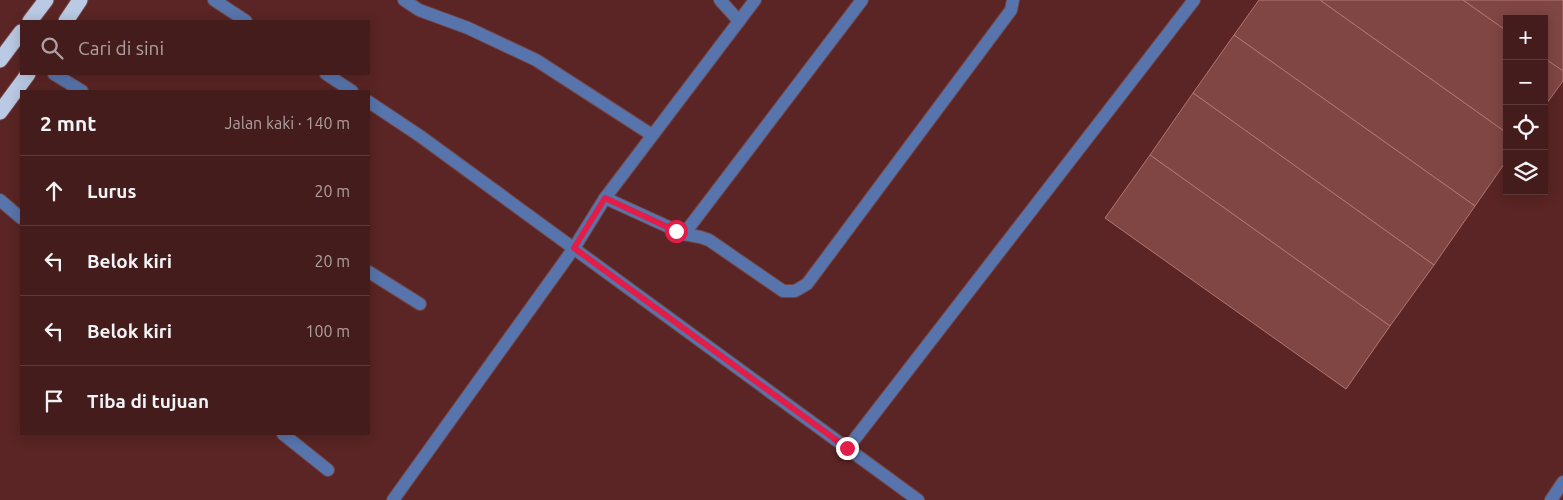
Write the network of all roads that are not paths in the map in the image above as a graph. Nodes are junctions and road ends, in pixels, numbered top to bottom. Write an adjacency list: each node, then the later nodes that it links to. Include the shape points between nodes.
1 (46, 0): 10 (highway)
2 (80, 0): 11 (highway)
3 (214, 0): 12 (lane)
4 (404, 0): 23 (lane, via 419,10 468,28 536,60)
5 (720, 0): 13 (lane)
6 (755, 0): 13 (lane)
7 (862, 0): 27 (lane)
8 (1013, 0): 27 (lane, via 1011,10 807,284 795,292 783,291 709,240)
9 (1194, 0): 32 (lane)
10 (31, 20)
11 (67, 20)
12 (244, 20)
13 (739, 21): 23 (lane)
14 (20, 33): 15 (highway)
15 (0, 60)
16 (27, 75): 22 (highway)
17 (56, 75): 19 (lane)
18 (328, 75): 20 (lane)
19 (80, 90)
20 (350, 90)
21 (370, 103): 28 (lane)
22 (0, 112)
23 (652, 135): 24 (lane)
24 (605, 198): 27 (lane); 28 (lane)
25 (0, 200): 26 (lane)
26 (20, 217)
27 (684, 234)
28 (574, 248): 32 (lane); 36 (lane)
29 (370, 273): 30 (lane)
30 (420, 304)
31 (284, 435): 33 (lane)
32 (847, 448): 35 (lane)
33 (328, 470)
34 (1563, 482): 39 (lane)
35 (904, 489): 37 (lane); 38 (lane)
36 (393, 500)
37 (896, 500)
38 (918, 500)
39 (1551, 500)

